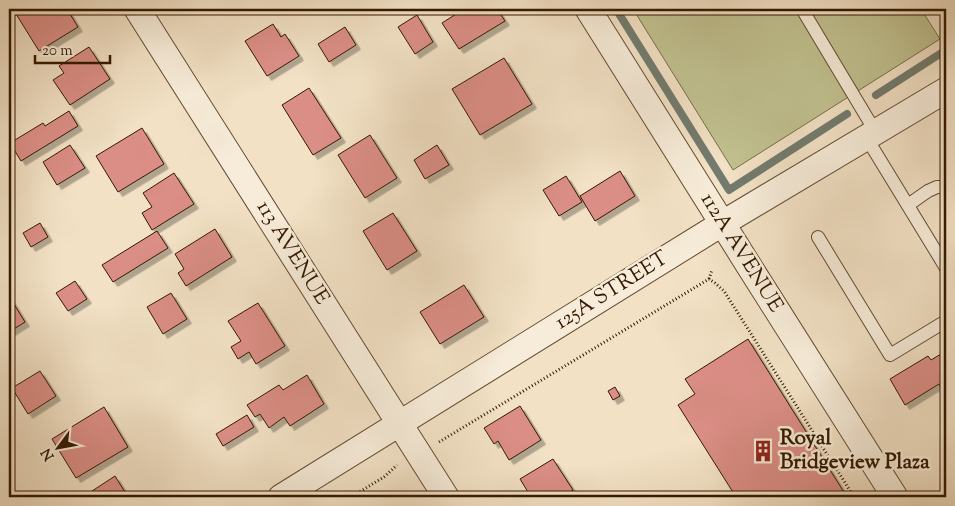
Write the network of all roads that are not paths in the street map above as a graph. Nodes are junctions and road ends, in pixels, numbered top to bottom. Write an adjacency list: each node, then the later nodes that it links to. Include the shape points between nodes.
1 (137, 9): 12 (street, 113 AVENUE)
2 (588, 9): 8 (street, 112A AVENUE)
3 (802, 9): 5 (lane)
4 (946, 90): 5 (street, 125A STREET)
5 (871, 134): 7 (lane); 8 (street, 125A STREET)
6 (946, 187): 7 (lane, via 928,191)
7 (908, 205): 10 (lane)
8 (722, 223): 12 (street, 125A STREET); 15 (street, 112A AVENUE)
9 (818, 237): 11 (lane, via 890,355)
10 (946, 268)
11 (946, 321)
12 (399, 423): 13 (street, 125A STREET); 14 (street, 113 AVENUE)
13 (281, 497)
14 (446, 497)
15 (895, 497)

